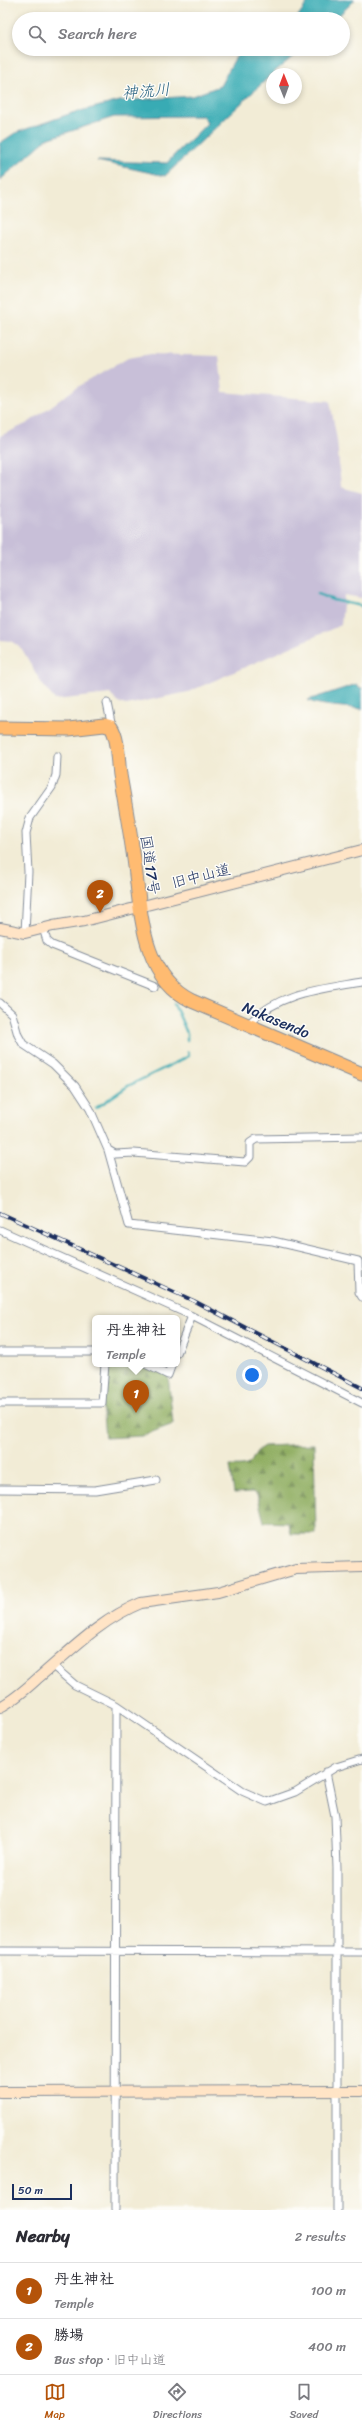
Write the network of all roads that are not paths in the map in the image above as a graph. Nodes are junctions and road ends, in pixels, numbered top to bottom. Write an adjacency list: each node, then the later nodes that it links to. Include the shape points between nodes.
1 (107, 703): 3 (street)
2 (0, 728): 3 (highway, via 69,729 104,725 111,727)
3 (113, 731): 6 (highway, 国道17号)
4 (57, 756): 9 (street, via 56,775 52,787 30,818 26,833 28,872)
5 (362, 850): 6 (street, 旧中山道)
6 (140, 907): 8 (street, 旧中山道); 12 (highway, 国道17号, via 150,954 163,979)
7 (0, 928): 9 (street, 旧中山道)
8 (43, 928): 9 (street, 旧中山道); 11 (street, via 47,942 52,945)
9 (25, 933)
10 (362, 982): 14 (street, via 322,988 289,997 262,1012)
11 (155, 986)
12 (178, 994): 14 (highway, Nakasendo)
13 (0, 1003): 17 (street, via 12,1014 23,1044 53,1064 75,1086 90,1109)
14 (248, 1025): 15 (highway, Nakasendo)
15 (362, 1074)
16 (362, 1137): 17 (street, via 256,1139 250,1143 250,1158 245,1162 134,1153 115,1154)
17 (108, 1150): 19 (street, via 129,1225 273,1241 358,1260 359,1292)
18 (0, 1230): 20 (street)
19 (362, 1297)
20 (192, 1316): 21 (street); 28 (street)
21 (180, 1345)
22 (0, 1352): 23 (street)
23 (92, 1352)
24 (105, 1367): 27 (street, via 102,1403)
25 (151, 1367): 26 (street, via 168,1375)
26 (171, 1367)
27 (0, 1403)
28 (362, 1403)
29 (156, 1480): 30 (street, via 95,1490)
30 (0, 1489)
31 (362, 1567): 32 (street, via 296,1569 218,1592 141,1603 118,1613)
32 (53, 1666): 33 (street, via 75,1685); 34 (street)
33 (116, 1705): 36 (street, via 242,1791 267,1802 295,1792); 38 (street)
34 (0, 1707)
35 (362, 1759): 36 (street)
36 (326, 1772): 39 (street, via 335,1816)
37 (0, 1950): 38 (street)
38 (114, 1952): 39 (street); 41 (street)
39 (336, 1952): 40 (street); 42 (street)
40 (362, 1952)
41 (114, 2091): 42 (street); 44 (street); 45 (street)
42 (337, 2091): 43 (street); 46 (street)
43 (362, 2091)
44 (0, 2092)
45 (114, 2210)
46 (337, 2210)

